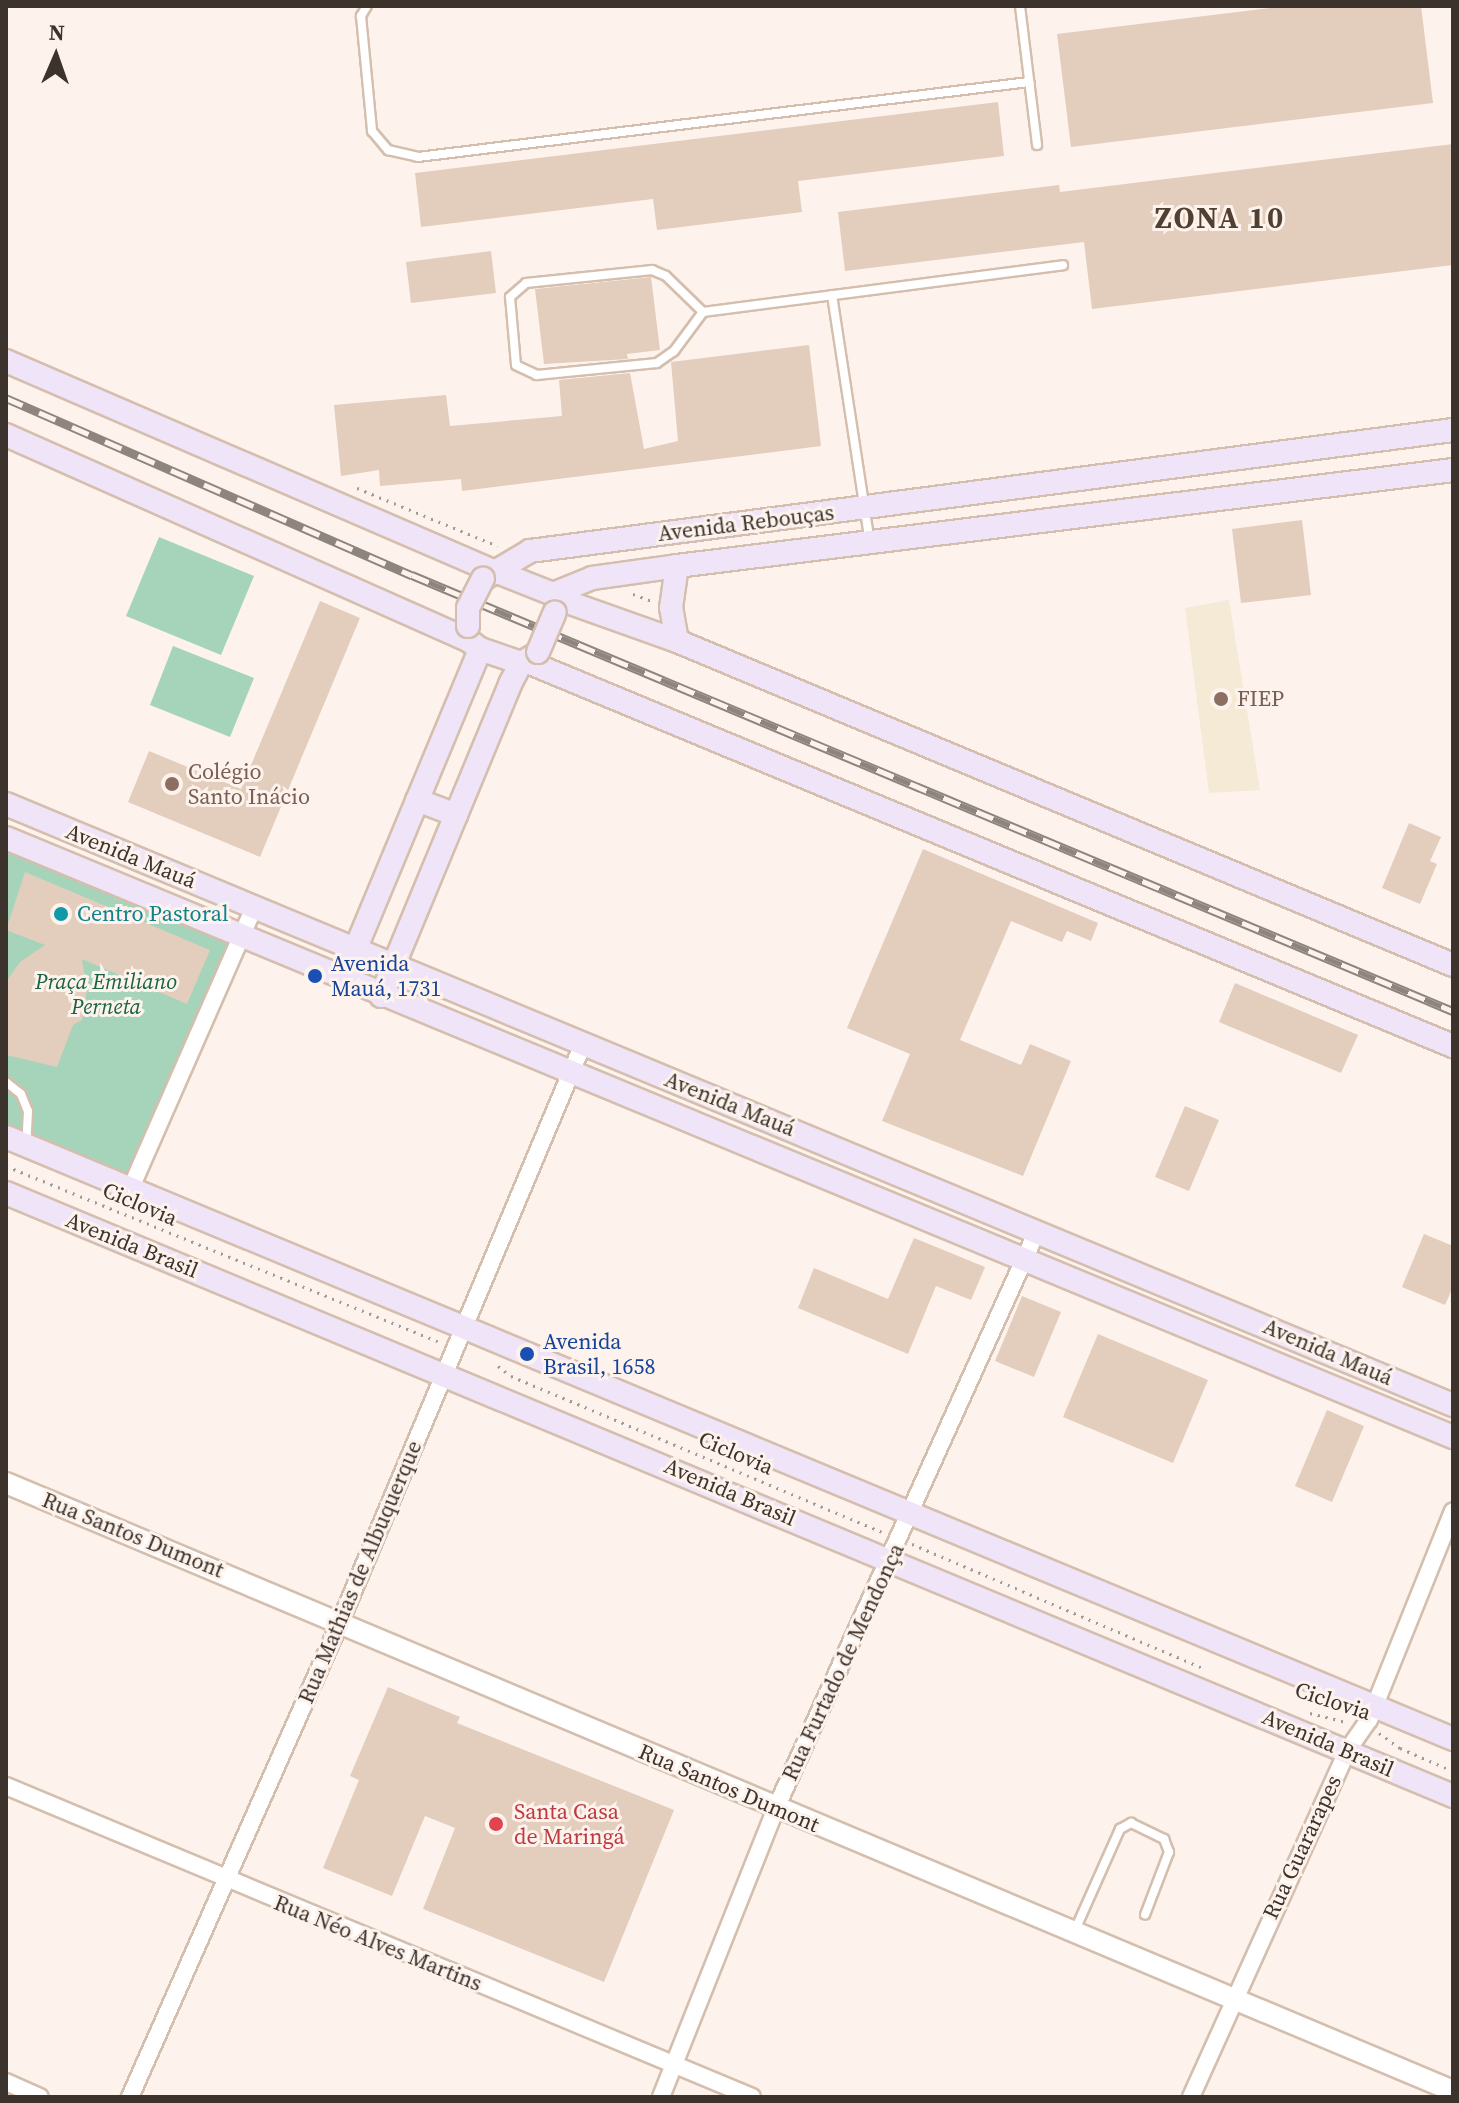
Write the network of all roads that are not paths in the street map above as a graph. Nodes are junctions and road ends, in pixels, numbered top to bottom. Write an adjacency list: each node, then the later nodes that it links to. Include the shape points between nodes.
1 (367, 6): 3 (lane, via 361,16 372,131 388,150 418,157)
2 (1020, 6): 3 (lane)
3 (1029, 82): 4 (lane)
4 (1037, 145)
5 (1063, 265): 6 (lane)
6 (832, 295): 7 (lane); 13 (lane)
7 (703, 312): 7 (lane, via 674,351 657,363 537,375 516,365 510,297 526,283 652,270 666,276)
8 (6, 361): 17 (main road)
9 (1453, 430): 12 (main road, Avenida Rebouças)
10 (6, 435): 19 (main road)
11 (1453, 470): 14 (main road, Avenida Rebouças)
12 (1124, 473): 13 (main road, Avenida Rebouças); 14 (main road)
13 (866, 507): 15 (lane); 17 (main road, Avenida Rebouças, via 530,551)
14 (1129, 512): 15 (main road, Avenida Rebouças)
15 (870, 543): 16 (main road, Avenida Rebouças)
16 (677, 566): 18 (main road, Avenida Rebouças, via 592,578); 20 (main road, via 671,608)
17 (492, 574): 18 (main road); 19 (main road, bridge, via 468,608)
18 (556, 602): 20 (main road); 21 (main road, bridge)
19 (472, 639): 21 (main road); 22 (main road)
20 (677, 641): 30 (main road)
21 (529, 659): 24 (main road); 34 (main road)
22 (417, 800): 24 (main road); 28 (main road)
23 (6, 804): 26 (main road, Avenida Mauá)
24 (456, 815): 29 (main road)
25 (6, 838): 27 (main road, Avenida Mauá)
26 (254, 907): 27 (street); 28 (main road, Avenida Mauá)
27 (241, 937): 31 (main road, Avenida Mauá); 38 (street)
28 (355, 949): 29 (main road, Avenida Mauá); 31 (main road)
29 (394, 965): 32 (main road); 33 (main road, Avenida Mauá)
30 (1453, 965)
31 (342, 980): 32 (main road, Avenida Mauá)
32 (381, 996): 35 (main road, Avenida Mauá)
33 (583, 1044): 35 (street, Rua Mathias de Albuquerque); 40 (main road, Avenida Mauá)
34 (1453, 1046)
35 (570, 1075): 41 (main road, Avenida Mauá); 42 (street, Rua Mathias de Albuquerque)
36 (6, 1082): 37 (lane, via 21,1094 28,1111)
37 (16, 1142): 38 (main road)
38 (130, 1190): 42 (main road)
39 (6, 1193): 43 (main road, Avenida Brasil)
40 (1037, 1231): 41 (street, Rua Furtado de Mendonça); 44 (main road, Avenida Mauá)
41 (1023, 1262): 45 (main road, Avenida Mauá); 48 (street, Rua Furtado de Mendonça)
42 (460, 1337): 43 (street, Rua Mathias de Albuquerque); 48 (main road)
43 (445, 1374): 49 (main road, Avenida Brasil); 50 (street, Rua Mathias de Albuquerque)
44 (1453, 1405)
45 (1453, 1437)
46 (6, 1483): 50 (street, Rua Santos Dumont)
47 (1453, 1511): 51 (street, Rua Guararapes)
48 (910, 1518): 49 (street, Rua Furtado de Mendonça); 51 (main road)
49 (888, 1558): 53 (main road, Avenida Brasil); 56 (street, Rua Furtado de Mendonça)
50 (341, 1620): 56 (street, Rua Santos Dumont); 57 (street, Rua Mathias de Albuquerque)
51 (1370, 1717): 52 (main road); 53 (street, Rua Guararapes)
52 (1453, 1739)
53 (1347, 1751): 55 (main road, Avenida Brasil); 60 (street, Rua Guararapes)
54 (6, 1786): 57 (street, Rua Néo Alves Martins)
55 (1453, 1796)
56 (776, 1808): 59 (street, Rua Santos Dumont); 61 (street, Rua Furtado de Mendonça)
57 (223, 1880): 61 (street, Rua Néo Alves Martins); 65 (street, Rua Mathias de Albuquerque)
58 (1145, 1915): 59 (lane, via 1169,1852 1164,1839 1131,1823 1120,1829)
59 (1073, 1935): 60 (street, Rua Santos Dumont)
60 (1231, 2001): 63 (street, Rua Santos Dumont); 68 (street, Rua Guararapes)
61 (675, 2065): 66 (street, Rua Furtado de Mendonça); 67 (street, Rua Néo Alves Martins)
62 (6, 2082): 64 (street)
63 (1453, 2091)
64 (40, 2097)
65 (130, 2097)
66 (661, 2097)
67 (752, 2097)
68 (1191, 2097)

